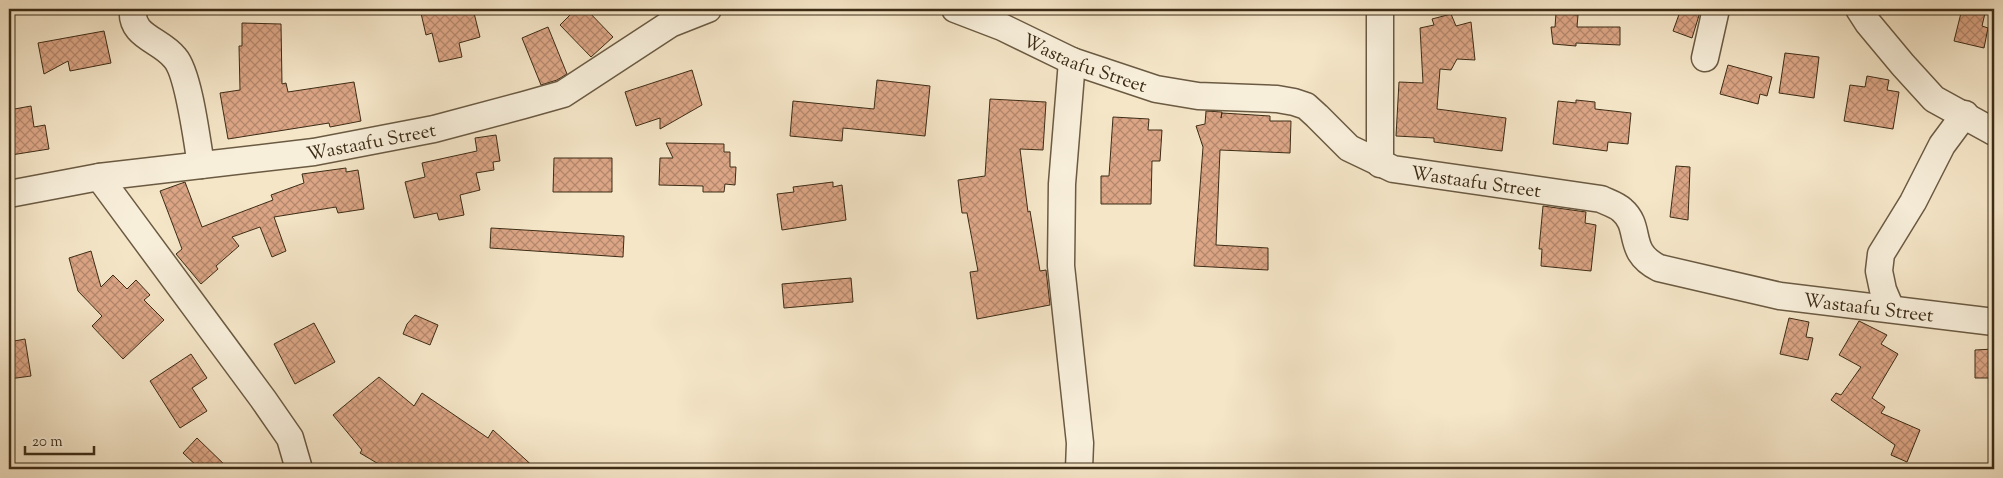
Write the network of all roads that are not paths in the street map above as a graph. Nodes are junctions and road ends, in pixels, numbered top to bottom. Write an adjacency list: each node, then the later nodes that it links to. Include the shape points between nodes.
1 (133, 9): 12 (street, via 136,27 176,58 184,78)
2 (708, 9): 12 (street, Wastaafu Street, via 670,24 563,94 425,130 314,152)
3 (955, 9): 8 (street, Wastaafu Street, via 1002,27)
4 (1380, 9): 11 (street)
5 (1716, 9): 7 (street)
6 (1859, 9): 9 (street, via 1902,65 1934,99)
7 (1705, 58)
8 (1072, 61): 11 (street, Wastaafu Street, via 1156,89 1198,96 1277,99 1306,106 1349,148); 18 (street, via 1062,184 1062,266 1080,443)
9 (1965, 114): 10 (street); 15 (street, via 1942,145 1917,195 1881,254 1879,271)
10 (1994, 132)
11 (1380, 164): 15 (street, Wastaafu Street, via 1393,169 1601,199 1623,210 1633,228 1639,253 1648,263 1659,268 1780,296)
12 (201, 165): 13 (street, Wastaafu Street)
13 (99, 177): 14 (street, Wastaafu Street); 17 (street, via 290,438)
14 (9, 194)
15 (1891, 309): 16 (street, Wastaafu Street)
16 (1994, 322)
17 (299, 469)
18 (1079, 469)

